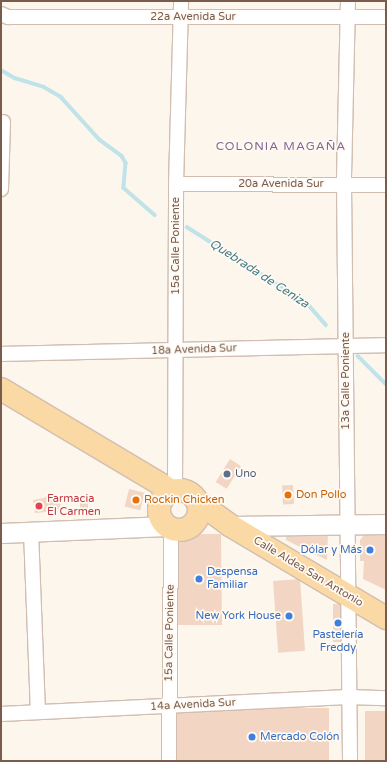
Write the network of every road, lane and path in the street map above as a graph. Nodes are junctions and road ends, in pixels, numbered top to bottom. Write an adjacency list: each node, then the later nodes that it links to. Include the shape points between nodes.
1 (180, 1): 5 (street, 15a Calle Poniente)
2 (348, 1): 6 (street, 13a Calle Poniente)
3 (1, 14): 5 (street, 22a Avenida Sur, via 8,17)
4 (386, 17): 6 (street, 22a Avenida Sur)
5 (180, 18): 6 (street, 22a Avenida Sur); 8 (street, 15a Calle Poniente)
6 (348, 18): 9 (street, 13a Calle Poniente)
7 (3, 122): 11 (street)
8 (176, 184): 9 (street, 20a Avenida Sur); 14 (street, 15a Calle Poniente)
9 (344, 184): 10 (street, 20a Avenida Sur); 12 (street, 13a Calle Poniente)
10 (386, 185)
11 (1, 189)
12 (346, 345): 13 (street, 18a Avenida Sur); 14 (street, 18a Avenida Sur); 18 (street, 13a Calle Poniente)
13 (386, 345)
14 (177, 351): 15 (street, 18a Avenida Sur); 17 (street, 15a Calle Poniente)
15 (1, 354)
16 (1, 389): 17 (main road, via 147,477)
17 (168, 513): 20 (main road); 20 (main road, Calle Aldea San Antonio, via 197,519 197,501); 21 (street); 27 (street, 15a Calle Poniente)
18 (346, 523): 19 (street); 20 (street); 23 (street, 13a Calle Poniente)
19 (386, 524)
20 (231, 526): 23 (main road, Calle Aldea San Antonio)
21 (31, 531): 22 (street); 28 (street)
22 (1, 533)
23 (348, 597): 24 (main road, Calle Aldea San Antonio); 25 (street, 13a Calle Poniente)
24 (386, 618)
25 (348, 697): 26 (street, 14a Avenida Sur); 27 (street, 14a Avenida Sur); 31 (street, 13a Calle Poniente)
26 (386, 698)
27 (169, 706): 28 (street, 14a Avenida Sur); 30 (street, 15a Calle Poniente)
28 (38, 712): 29 (street, 14a Avenida Sur)
29 (1, 714)
30 (169, 761)
31 (350, 761)

